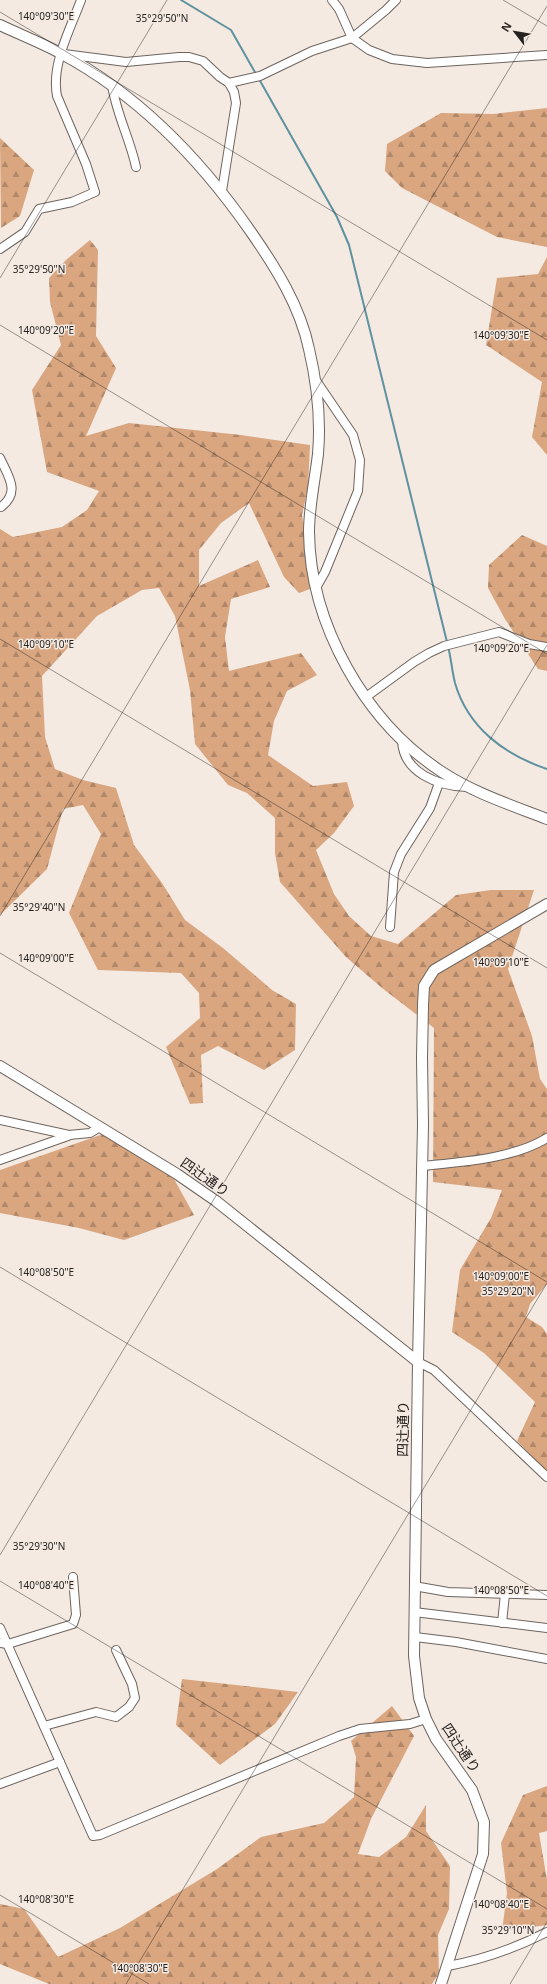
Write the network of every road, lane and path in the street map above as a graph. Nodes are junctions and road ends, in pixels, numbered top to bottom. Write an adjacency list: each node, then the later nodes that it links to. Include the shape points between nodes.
1 (81, 0): 6 (street)
2 (332, 0): 5 (street)
3 (396, 0): 5 (street)
4 (0, 25): 6 (street)
5 (352, 38): 7 (street, via 369,50 392,60 427,64); 8 (street, via 312,51 260,76)
6 (62, 53): 8 (street, via 126,62 190,58 203,61); 9 (street); 12 (street, via 55,85 57,96 95,192 72,202 39,209 25,232)
7 (547, 55)
8 (229, 83): 11 (street, via 236,103)
9 (112, 86): 10 (street, via 114,102 131,144); 11 (street, via 125,94 178,142)
10 (136, 166)
11 (222, 191): 13 (street, via 267,254 296,308 309,348)
12 (0, 249)
13 (314, 378): 16 (street, via 319,423 309,534); 16 (street, via 352,434 360,460 358,491)
14 (0, 458): 15 (street, via 13,492 9,502)
15 (1, 507)
16 (317, 586): 18 (street, via 332,641 342,662)
17 (547, 647): 18 (street, via 529,644 499,632 444,646 414,662)
18 (366, 697): 19 (street)
19 (402, 740): 20 (street, via 403,750 414,767 424,776); 21 (street, via 440,771)
20 (439, 783): 21 (street); 24 (street, via 430,808 401,854 394,872)
21 (467, 787): 22 (street)
22 (547, 819)
23 (547, 904): 31 (street, via 434,970 424,986)
24 (390, 927)
25 (0, 1066): 27 (street, 四辻通り)
26 (0, 1120): 28 (street)
27 (100, 1127): 28 (street, via 90,1133); 32 (street, 四辻通り, via 178,1174 216,1201)
28 (69, 1135): 30 (street)
29 (547, 1138): 31 (street, via 533,1146 505,1154)
30 (0, 1160)
31 (422, 1166): 32 (street)
32 (418, 1362): 33 (street, via 434,1370); 35 (street, 四辻通り)
33 (547, 1477)
34 (73, 1577): 43 (street, via 76,1615 73,1624)
35 (414, 1586): 36 (street, via 448,1592); 38 (street, 四辻通り)
36 (505, 1594): 37 (street); 39 (street)
37 (547, 1595)
38 (414, 1612): 39 (street); 42 (street, 四辻通り)
39 (502, 1623): 41 (street)
40 (0, 1628): 43 (street)
41 (547, 1628)
42 (415, 1637): 45 (street); 46 (street, 四辻通り, via 419,1698)
43 (4, 1644): 47 (street)
44 (116, 1650): 47 (street, via 132,1684 135,1698 129,1707 116,1717 96,1712)
45 (547, 1659)
46 (426, 1719): 48 (street, via 410,1724 360,1729 339,1736 93,1836); 51 (street, 四辻通り, via 436,1739 472,1790 484,1822 483,1854 457,1930)
47 (44, 1726): 48 (street)
48 (60, 1762): 49 (street)
49 (0, 1784)
50 (547, 1932): 51 (street, via 482,1959)
51 (448, 1966): 52 (street, 四辻通り)
52 (441, 1984)

